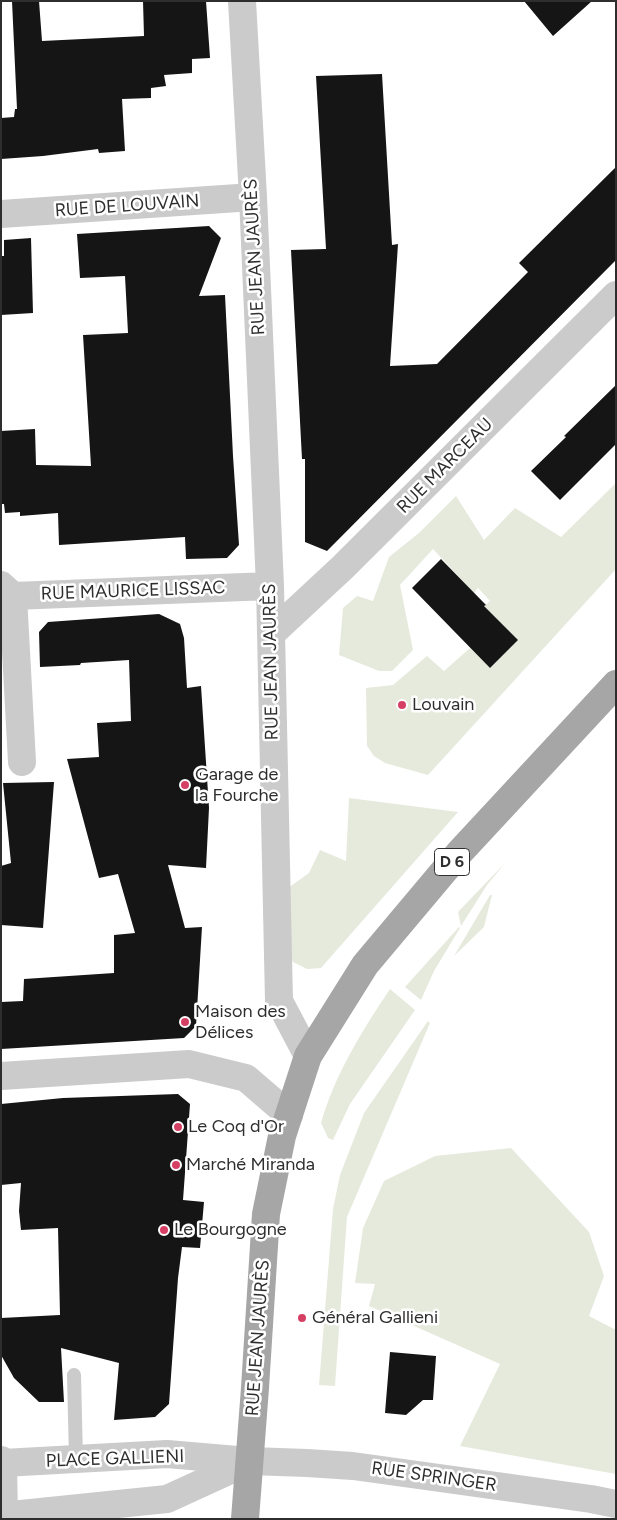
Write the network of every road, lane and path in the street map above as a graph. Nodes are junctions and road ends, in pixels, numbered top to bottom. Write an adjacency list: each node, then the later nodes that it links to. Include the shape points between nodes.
1 (242, 1): 2 (street, RUE JEAN JAURÈS)
2 (253, 197): 3 (street, RUE DE LOUVAIN); 5 (street, RUE JEAN JAURÈS)
3 (1, 214)
4 (616, 295): 7 (street, RUE MARCEAU)
5 (270, 586): 6 (street, RUE MAURICE LISSAC); 7 (street, RUE JEAN JAURÈS)
6 (7, 590): 9 (street)
7 (271, 634): 10 (street, RUE JEAN JAURÈS, via 278,1001)
8 (616, 684): 10 (main road, D 6, via 460,852 365,965)
9 (22, 762)
10 (308, 1056): 12 (main road, RUE JEAN JAURÈS / D 6)
11 (1, 1076): 12 (street, via 189,1064 246,1078)
12 (289, 1115): 15 (main road, RUE JEAN JAURÈS / D 6, via 266,1214)
13 (74, 1375): 14 (lane)
14 (76, 1459): 15 (street, PLACE GALLIENI, via 167,1454); 16 (street, PLACE GALLIENI)
15 (250, 1461): 17 (street, RUE SPRINGER, via 353,1466); 18 (street, PLACE GALLIENI, via 167,1499); 19 (main road, RUE JEAN JAURÈS / D 6)
16 (2, 1462): 18 (street, PLACE GALLIENI)
17 (598, 1507)
18 (4, 1517)
19 (245, 1519)

